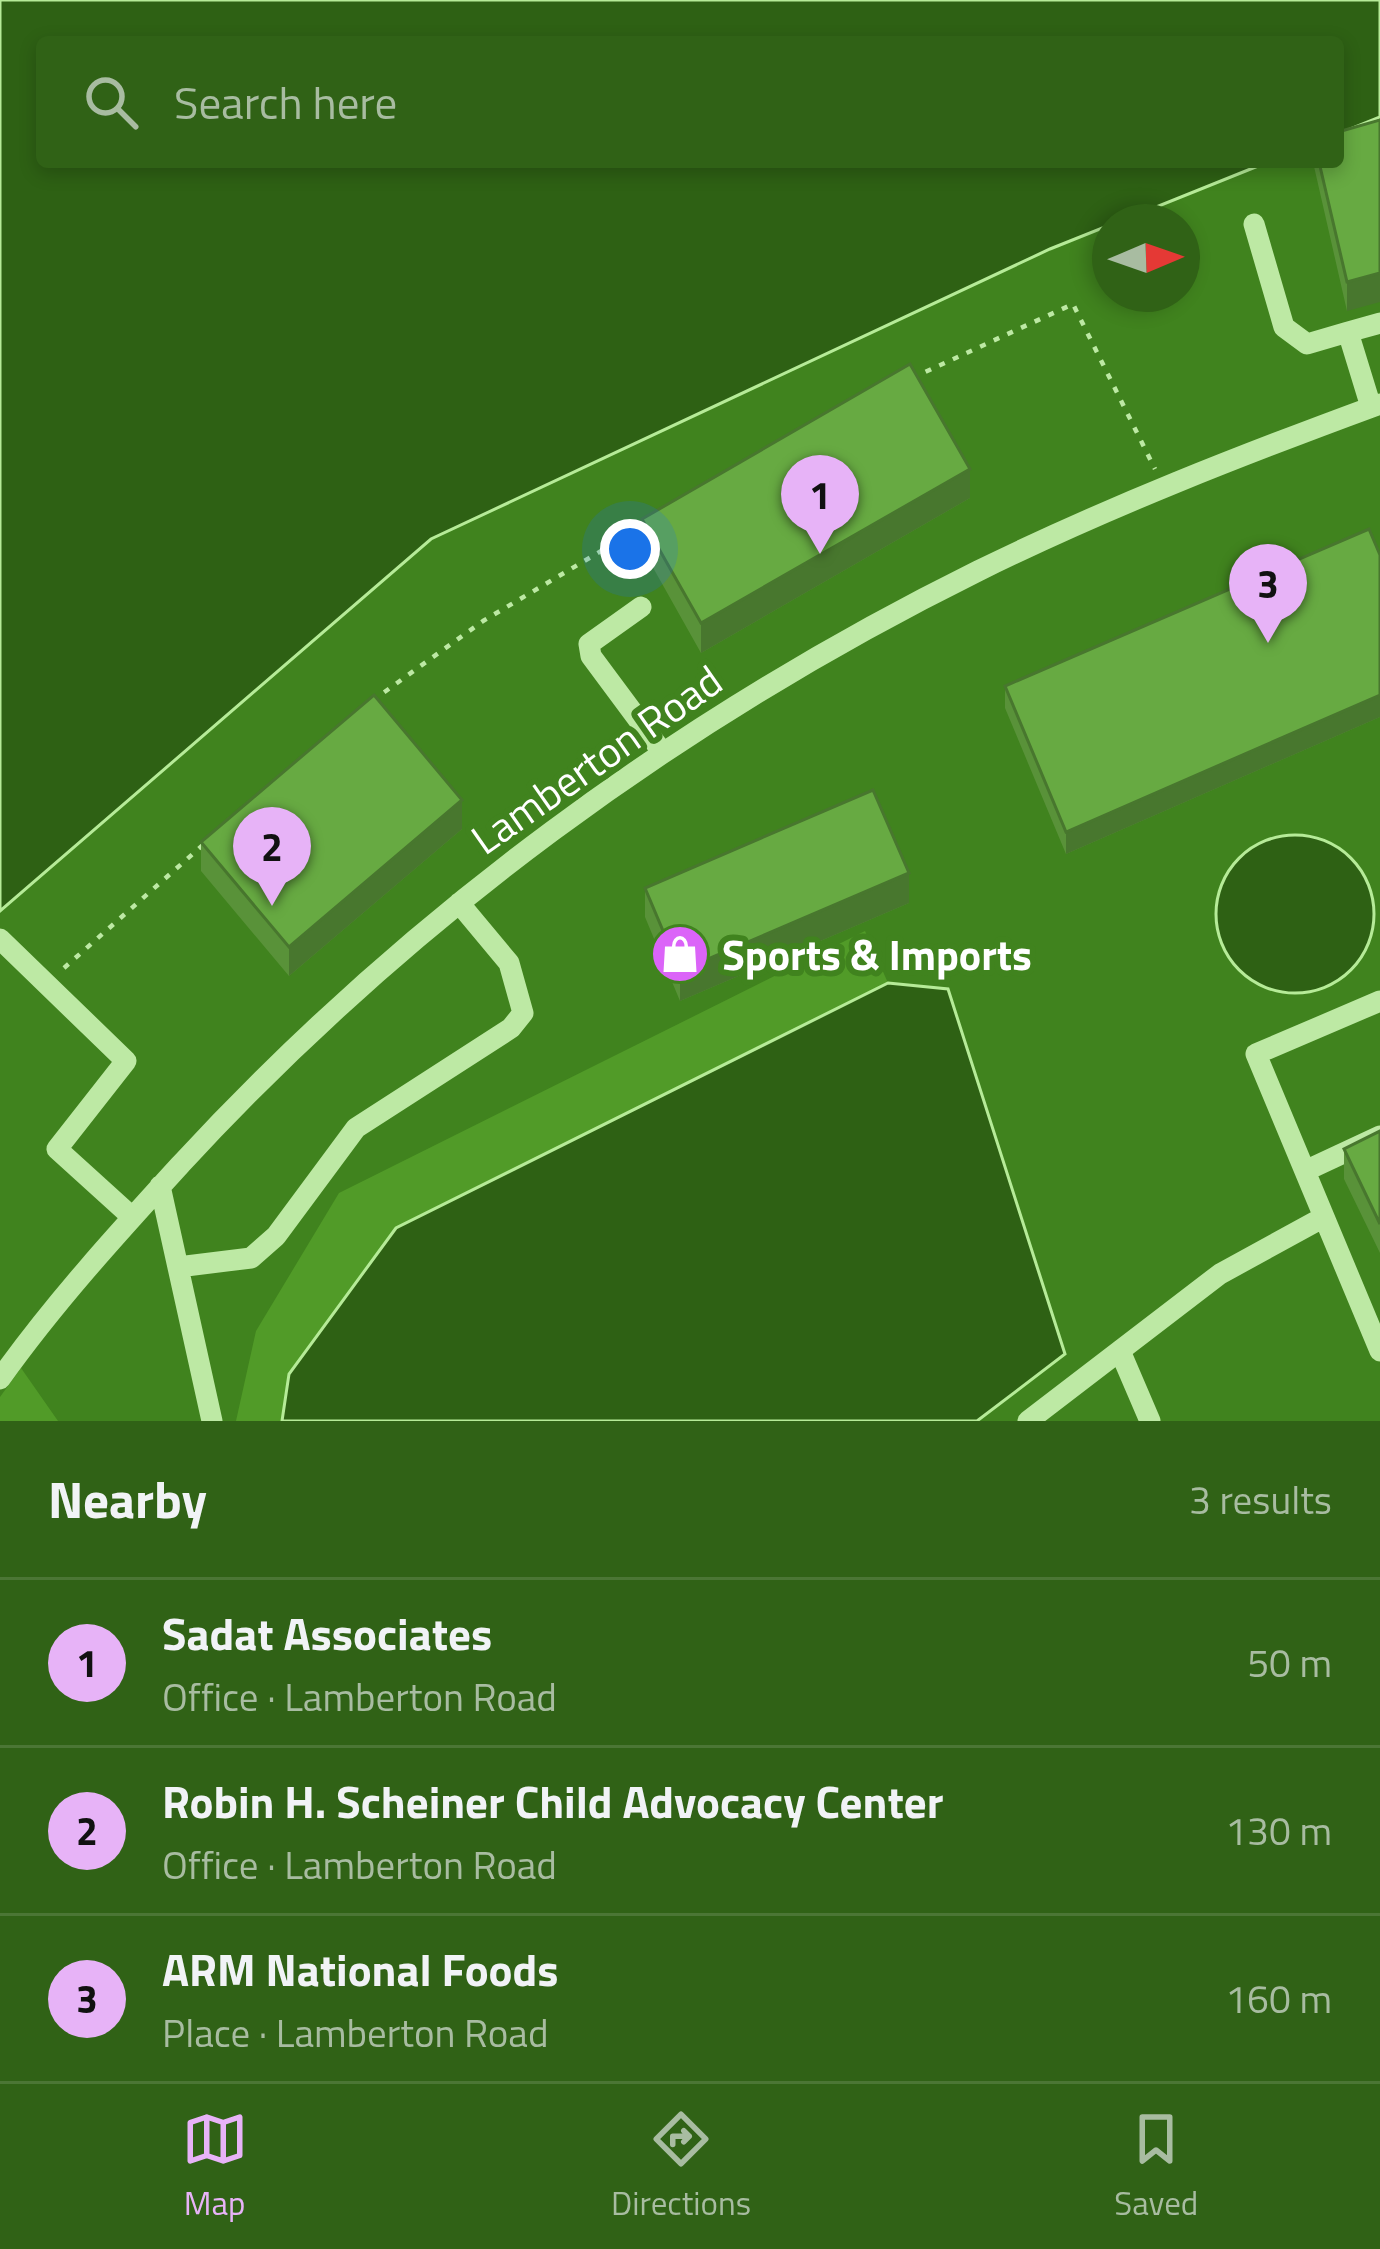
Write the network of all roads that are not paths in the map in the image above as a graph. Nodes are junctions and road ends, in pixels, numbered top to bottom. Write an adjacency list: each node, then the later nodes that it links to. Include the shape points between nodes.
1 (1254, 224): 3 (street, via 1284,327 1307,344)
2 (1380, 323): 3 (street)
3 (1348, 332): 4 (street)
4 (1376, 405): 6 (street, Lamberton Road, via 1164,486 980,570)
5 (641, 607): 6 (street, via 589,644)
6 (663, 753): 7 (street, Lamberton Road)
7 (459, 903): 12 (street, Lamberton Road, via 251,1089); 15 (street, via 509,963 523,1012 511,1028 356,1128 251,1258)
8 (0, 938): 13 (street, via 126,1061 57,1149)
9 (1380, 1001): 11 (street, via 1256,1054)
10 (1380, 1136): 11 (street)
11 (1305, 1171): 14 (street)
12 (160, 1186): 13 (street, Lamberton Road); 15 (street)
13 (132, 1217): 18 (street, Lamberton Road)
14 (1324, 1217): 16 (street, via 1220,1274); 17 (street)
15 (178, 1267): 19 (street)
16 (1120, 1351): 20 (street); 21 (street)
17 (1380, 1351)
18 (0, 1379)
19 (212, 1421)
20 (1028, 1421)
21 (1150, 1421)

